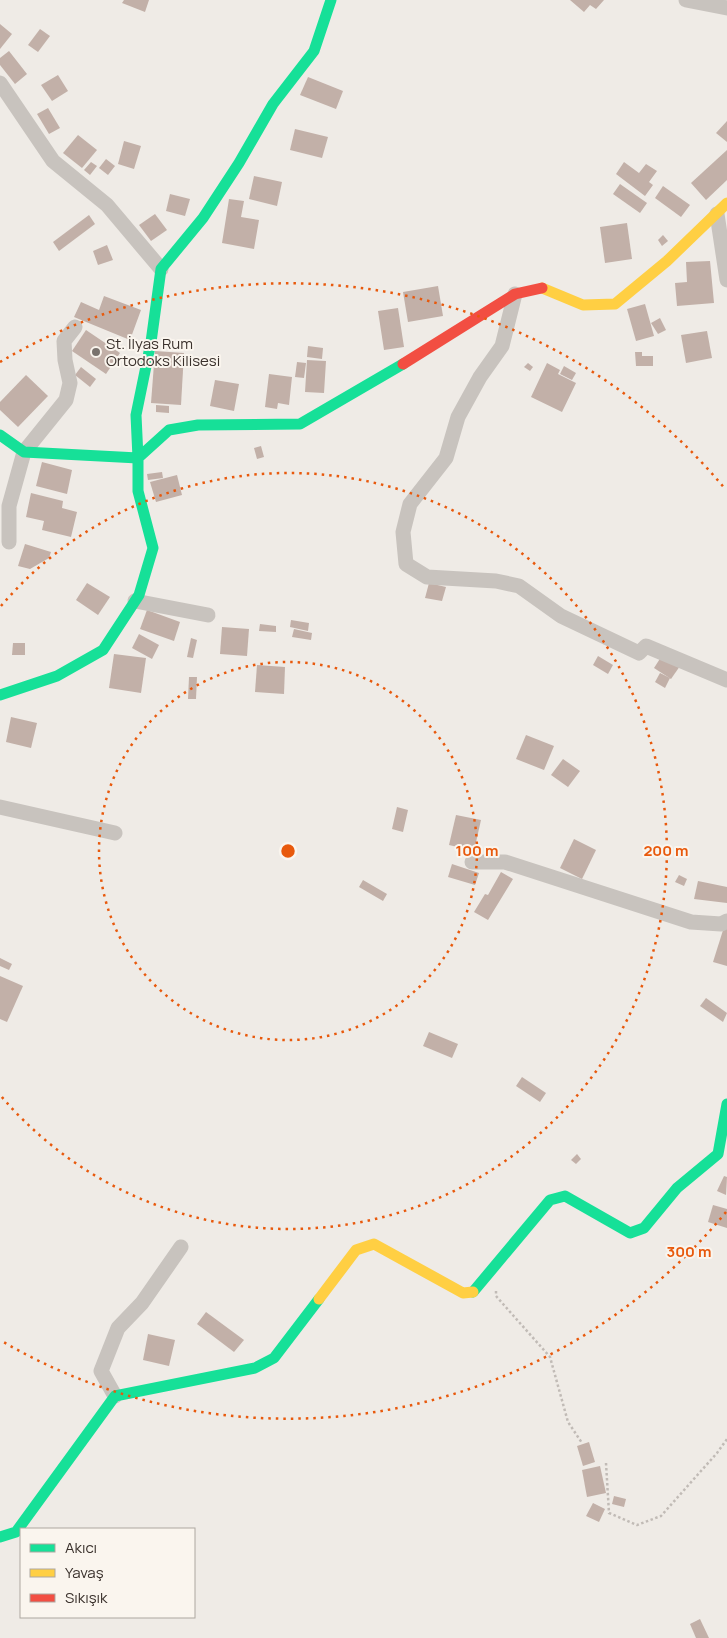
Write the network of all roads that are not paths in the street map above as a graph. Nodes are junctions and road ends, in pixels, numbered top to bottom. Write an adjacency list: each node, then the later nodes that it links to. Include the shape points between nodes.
1 (330, 0): 6 (street, via 314,51 273,104 203,218)
2 (686, 0): 3 (street)
3 (727, 8)
4 (0, 83): 6 (street, via 53,161 107,205)
5 (722, 208): 7 (street); 8 (street, via 667,261 615,304 583,305 544,288)
6 (161, 269): 12 (street, via 136,415)
7 (727, 280)
8 (514, 294): 12 (street, via 369,386 300,424 198,425 170,430); 16 (street, via 502,346 458,417 446,458 410,504 403,532 406,564 427,577 496,581 519,586 561,616 639,653 646,646)
9 (75, 327): 11 (street, via 64,341 70,383 66,400)
10 (0, 435): 11 (street)
11 (24, 452): 12 (street); 13 (street, via 9,506)
12 (138, 458): 14 (street, via 138,491 153,548)
13 (10, 542)
14 (135, 602): 15 (street); 17 (street, via 103,650 57,676)
15 (208, 615)
16 (727, 680)
17 (0, 695)
18 (0, 807): 19 (street)
19 (115, 833)
20 (472, 862): 21 (street, via 505,862 691,922)
21 (727, 922)
22 (727, 1104): 23 (street)
23 (723, 1154): 25 (street, via 677,1188 644,1228 630,1233 565,1196 550,1200 474,1292 463,1293 374,1244 356,1250 274,1358 255,1368)
24 (181, 1247): 25 (street, via 142,1304 118,1328 101,1371)
25 (115, 1396): 26 (street, via 16,1532)
26 (0, 1537)

